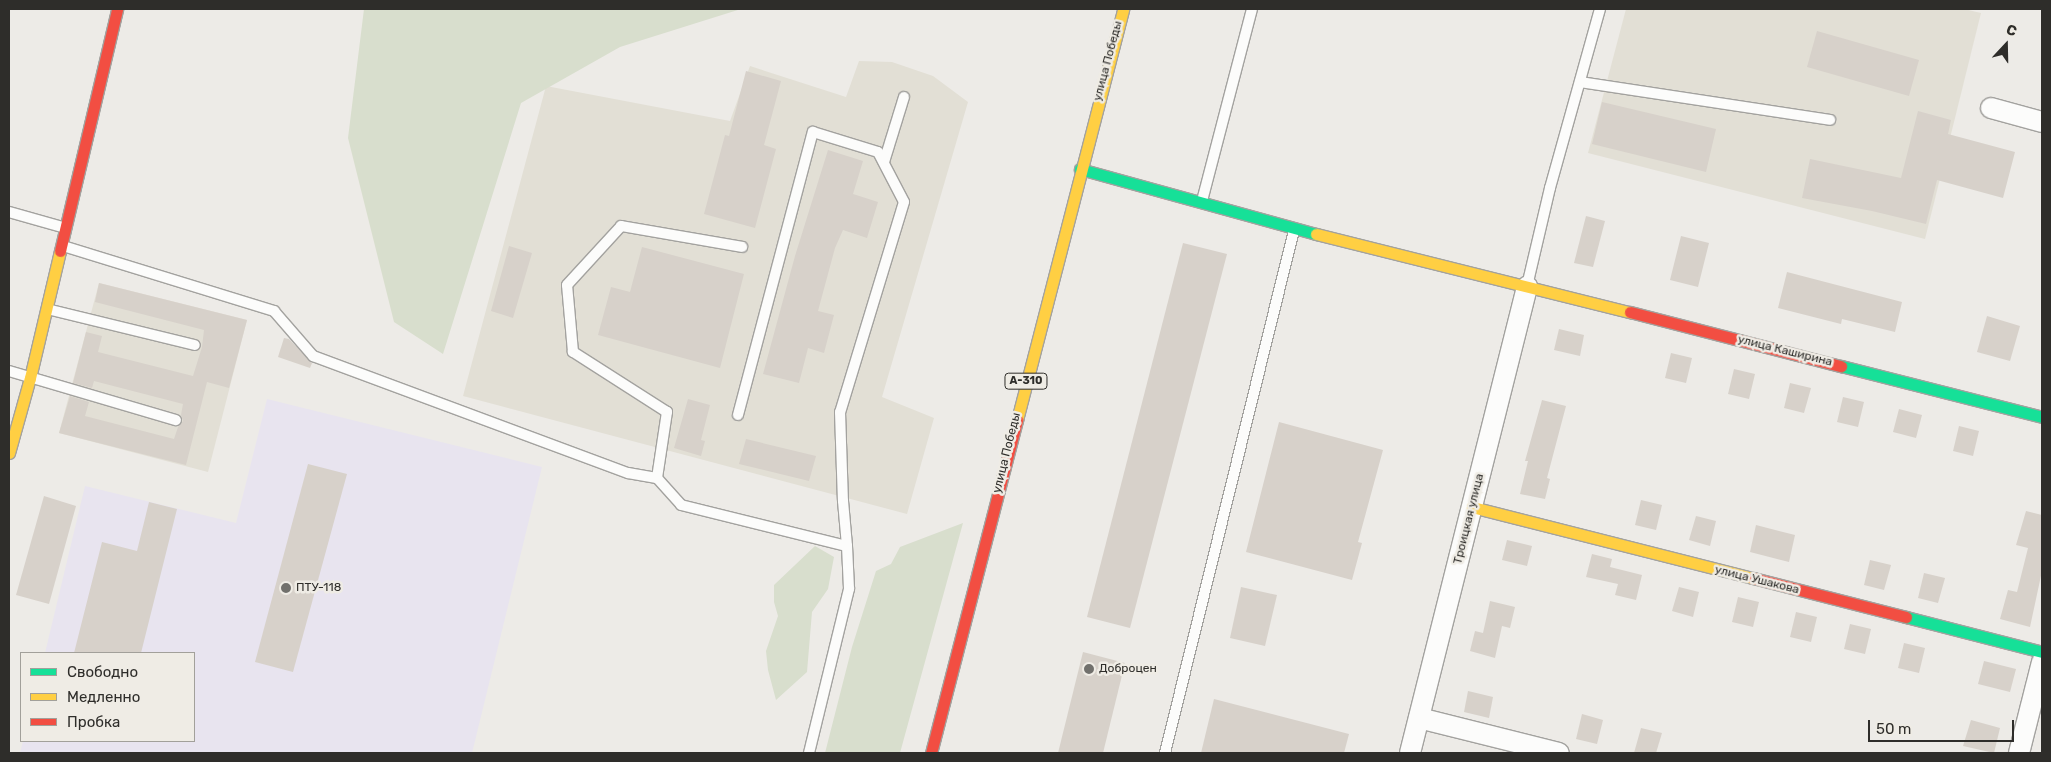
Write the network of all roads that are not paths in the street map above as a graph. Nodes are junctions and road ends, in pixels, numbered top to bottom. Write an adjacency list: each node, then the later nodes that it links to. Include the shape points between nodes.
1 (117, 9): 14 (main road)
2 (1123, 9): 11 (main road, улица Победы / А-310)
3 (1252, 9): 12 (lane)
4 (1600, 9): 5 (lane)
5 (1580, 82): 8 (lane); 18 (lane, via 1550,188)
6 (904, 97): 10 (lane)
7 (1991, 108): 9 (street)
8 (1830, 120)
9 (2042, 122)
10 (884, 162): 23 (lane, via 878,152 813,132); 29 (lane, via 904,202 840,412)
11 (1080, 169): 12 (main road, улица Каширина); 34 (main road, улица Победы / А-310)
12 (1201, 203): 15 (main road, улица Каширина)
13 (9, 212): 14 (lane)
14 (66, 228): 16 (main road)
15 (1294, 229): 18 (main road, улица Каширина); 35 (lane)
16 (62, 246): 19 (main road); 27 (lane, via 274,311 313,356 628,472)
17 (742, 247): 27 (lane, via 621,226 567,284 573,352 667,412)
18 (1528, 286): 24 (main road, улица Каширина); 28 (street, Троицкая улица)
19 (46, 309): 20 (lane); 22 (main road)
20 (195, 345)
21 (9, 371): 22 (lane)
22 (30, 378): 25 (lane); 26 (main road, via 21,394)
23 (738, 415)
24 (2042, 417)
25 (176, 420)
26 (9, 452)
27 (657, 478): 29 (lane, via 681,505)
28 (1472, 507): 30 (main road, улица Ушакова); 32 (street, Троицкая улица)
29 (847, 546): 33 (lane, via 849,589)
30 (2042, 652)
31 (2042, 662): 38 (street)
32 (1419, 718): 36 (street, Троицкая улица); 37 (street)
33 (809, 753)
34 (931, 753)
35 (1165, 753)
36 (1410, 753)
37 (1559, 753)
38 (2019, 753)

